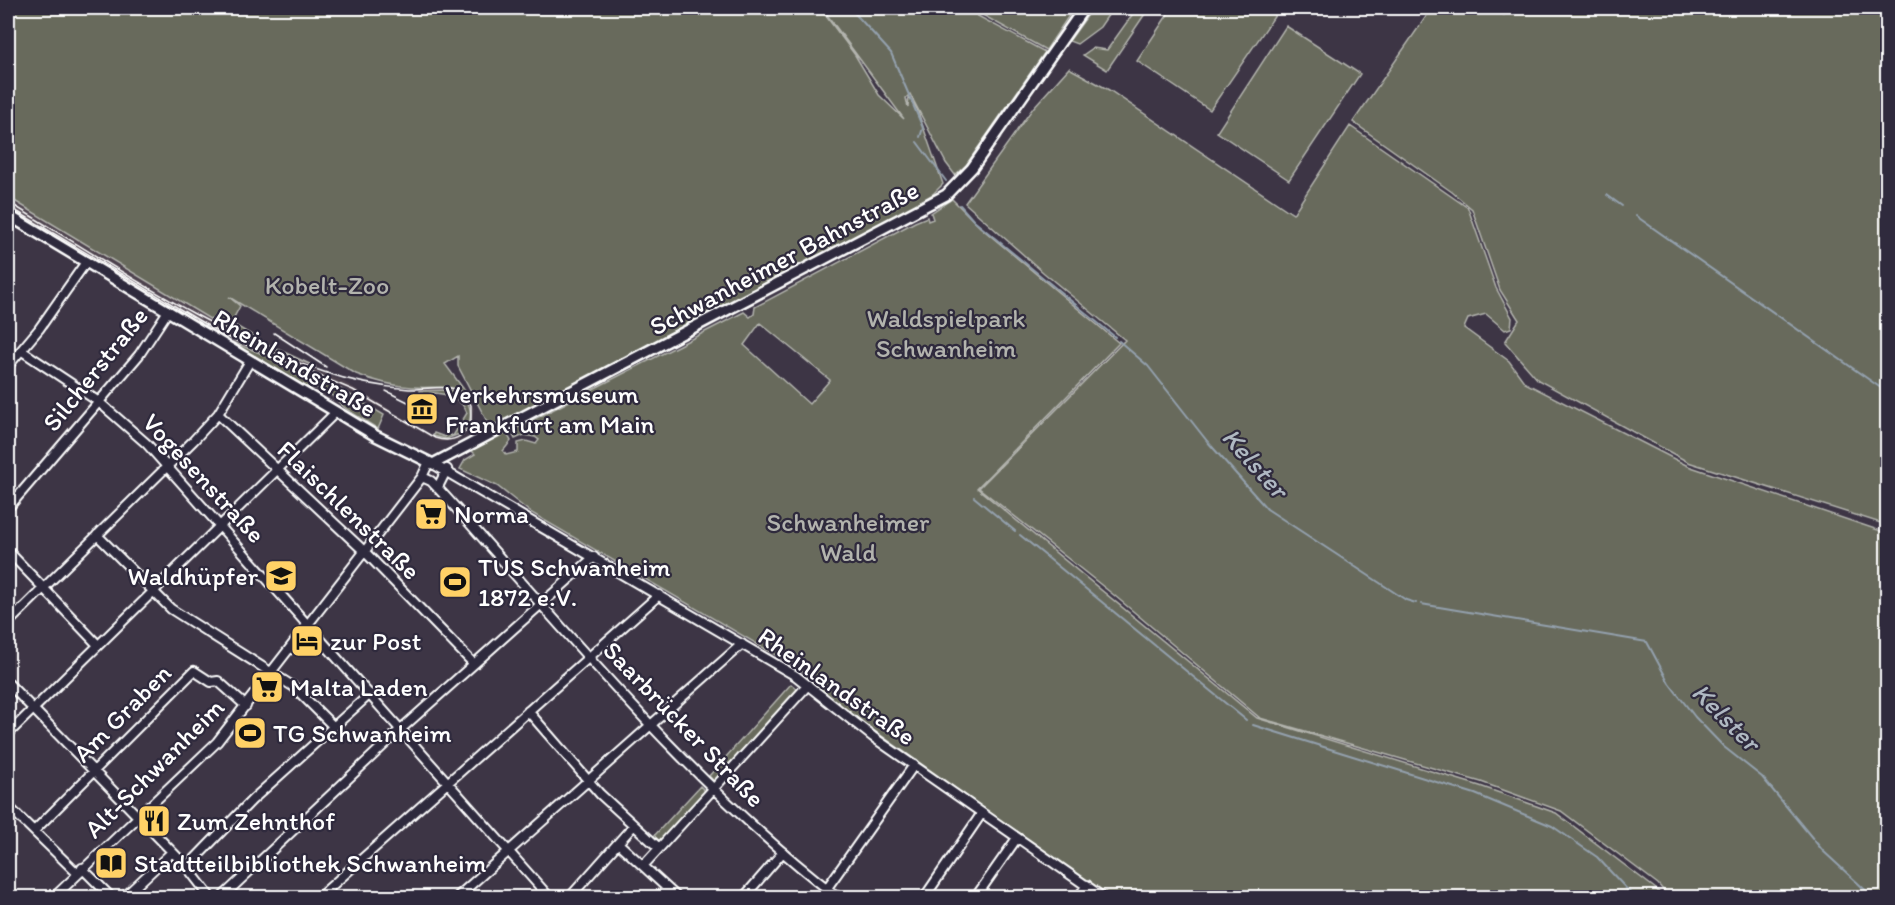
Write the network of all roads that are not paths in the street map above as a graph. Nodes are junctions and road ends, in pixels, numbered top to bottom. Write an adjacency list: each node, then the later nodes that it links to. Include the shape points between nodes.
1 (1084, 8): 11 (street, Schwanheimer Bahnstraße, via 972,168 946,195)
2 (8, 215): 3 (street, Rheinlandstraße)
3 (86, 262): 4 (street, Rheinlandstraße); 5 (street)
4 (168, 311): 6 (street, Rheinlandstraße); 8 (street, Silcherstraße, via 139,355)
5 (22, 351): 7 (street); 8 (street, Vogesenstraße)
6 (250, 361): 9 (street, Rheinlandstraße); 10 (street)
7 (8, 366)
8 (99, 402): 12 (street, Vogesenstraße); 17 (street, Silcherstraße)
9 (336, 412): 11 (street, Rheinlandstraße); 14 (street)
10 (218, 414): 12 (street); 14 (street, Flaischlenstraße)
11 (431, 463): 13 (street, Rheinlandstraße); 15 (street, Alt-Schwanheim)
12 (168, 466): 18 (street, Vogesenstraße); 19 (street)
13 (447, 469): 16 (street); 22 (street, Rheinlandstraße)
14 (279, 470): 18 (street); 21 (street, Flaischlenstraße)
15 (422, 477): 16 (street, Saarbrücker Straße); 21 (street, Alt-Schwanheim)
16 (438, 487): 26 (street, Saarbrücker Straße)
17 (8, 508)
18 (221, 526): 24 (street); 28 (street, Vogesenstraße)
19 (97, 536): 23 (street); 24 (street)
20 (8, 551): 23 (street)
21 (364, 551): 28 (street, Alt-Schwanheim); 32 (street, Flaischlenstraße)
22 (594, 557): 25 (street, Rheinlandstraße); 26 (street)
23 (44, 588): 27 (street); 30 (street)
24 (154, 592): 30 (street); 33 (street, via 197,628)
25 (659, 595): 29 (street, Rheinlandstraße); 31 (street)
26 (542, 603): 31 (street, Saarbrücker Straße); 32 (street)
27 (8, 623)
28 (306, 624): 33 (street, Alt-Schwanheim); 36 (street, Vogesenstraße)
29 (742, 644): 35 (street, Rheinlandstraße); 41 (street)
30 (98, 645): 38 (street)
31 (589, 657): 39 (street); 41 (street, Saarbrücker Straße)
32 (474, 664): 42 (street)
33 (271, 672): 37 (street, Alt-Schwanheim); 40 (street, via 302,694)
34 (8, 684): 38 (street)
35 (808, 685): 44 (street, Rheinlandstraße); 48 (street)
36 (370, 694): 40 (street); 42 (street, Vogesenstraße)
37 (246, 706): 45 (street, Am Graben, via 218,681 194,671); 51 (street, Alt-Schwanheim, via 217,742)
38 (32, 710): 43 (street); 45 (street)
39 (528, 711): 46 (street); 47 (street)
40 (334, 727): 61 (street, via 252,800)
41 (651, 727): 47 (street); 48 (street, Saarbrücker Straße)
42 (401, 729): 46 (street, Vogesenstraße); 70 (street)
43 (8, 734)
44 (914, 765): 50 (street, Rheinlandstraße); 65 (street)
45 (92, 773): 51 (street); 53 (street, Am Graben)
46 (448, 782): 57 (street, Vogesenstraße); 71 (street)
47 (589, 782): 52 (street); 57 (street)
48 (713, 790): 56 (street); 59 (street, Saarbrücker Straße)
49 (8, 806): 53 (street)
50 (982, 813): 54 (street, Rheinlandstraße); 79 (street)
51 (137, 817): 58 (street); 62 (street, Alt-Schwanheim)
52 (634, 825): 55 (street); 56 (street)
53 (34, 831): 62 (street)
54 (1017, 838): 63 (street, Rheinlandstraße); 80 (street)
55 (618, 843): 60 (street); 74 (street)
56 (659, 848): 60 (street)
57 (509, 851): 72 (street); 73 (street, Vogesenstraße)
58 (172, 852): 61 (street); 68 (street)
59 (783, 852): 65 (street, Saarbrücker Straße); 77 (street)
60 (643, 866): 64 (street)
61 (187, 867): 69 (street)
62 (80, 871): 66 (street, Alt-Schwanheim); 67 (street)
63 (1087, 885): 81 (street); 82 (street, Rheinlandstraße)
64 (667, 888): 75 (street); 76 (street)
65 (827, 888): 78 (street, Saarbrücker Straße)
66 (53, 897)
67 (112, 897)
68 (123, 897)
69 (211, 897)
70 (221, 897)
71 (318, 897)
72 (456, 897)
73 (550, 897)
74 (569, 897)
75 (658, 897)
76 (678, 897)
77 (743, 897)
78 (839, 897)
79 (924, 897)
80 (975, 897)
81 (1078, 897)
82 (1104, 897)

